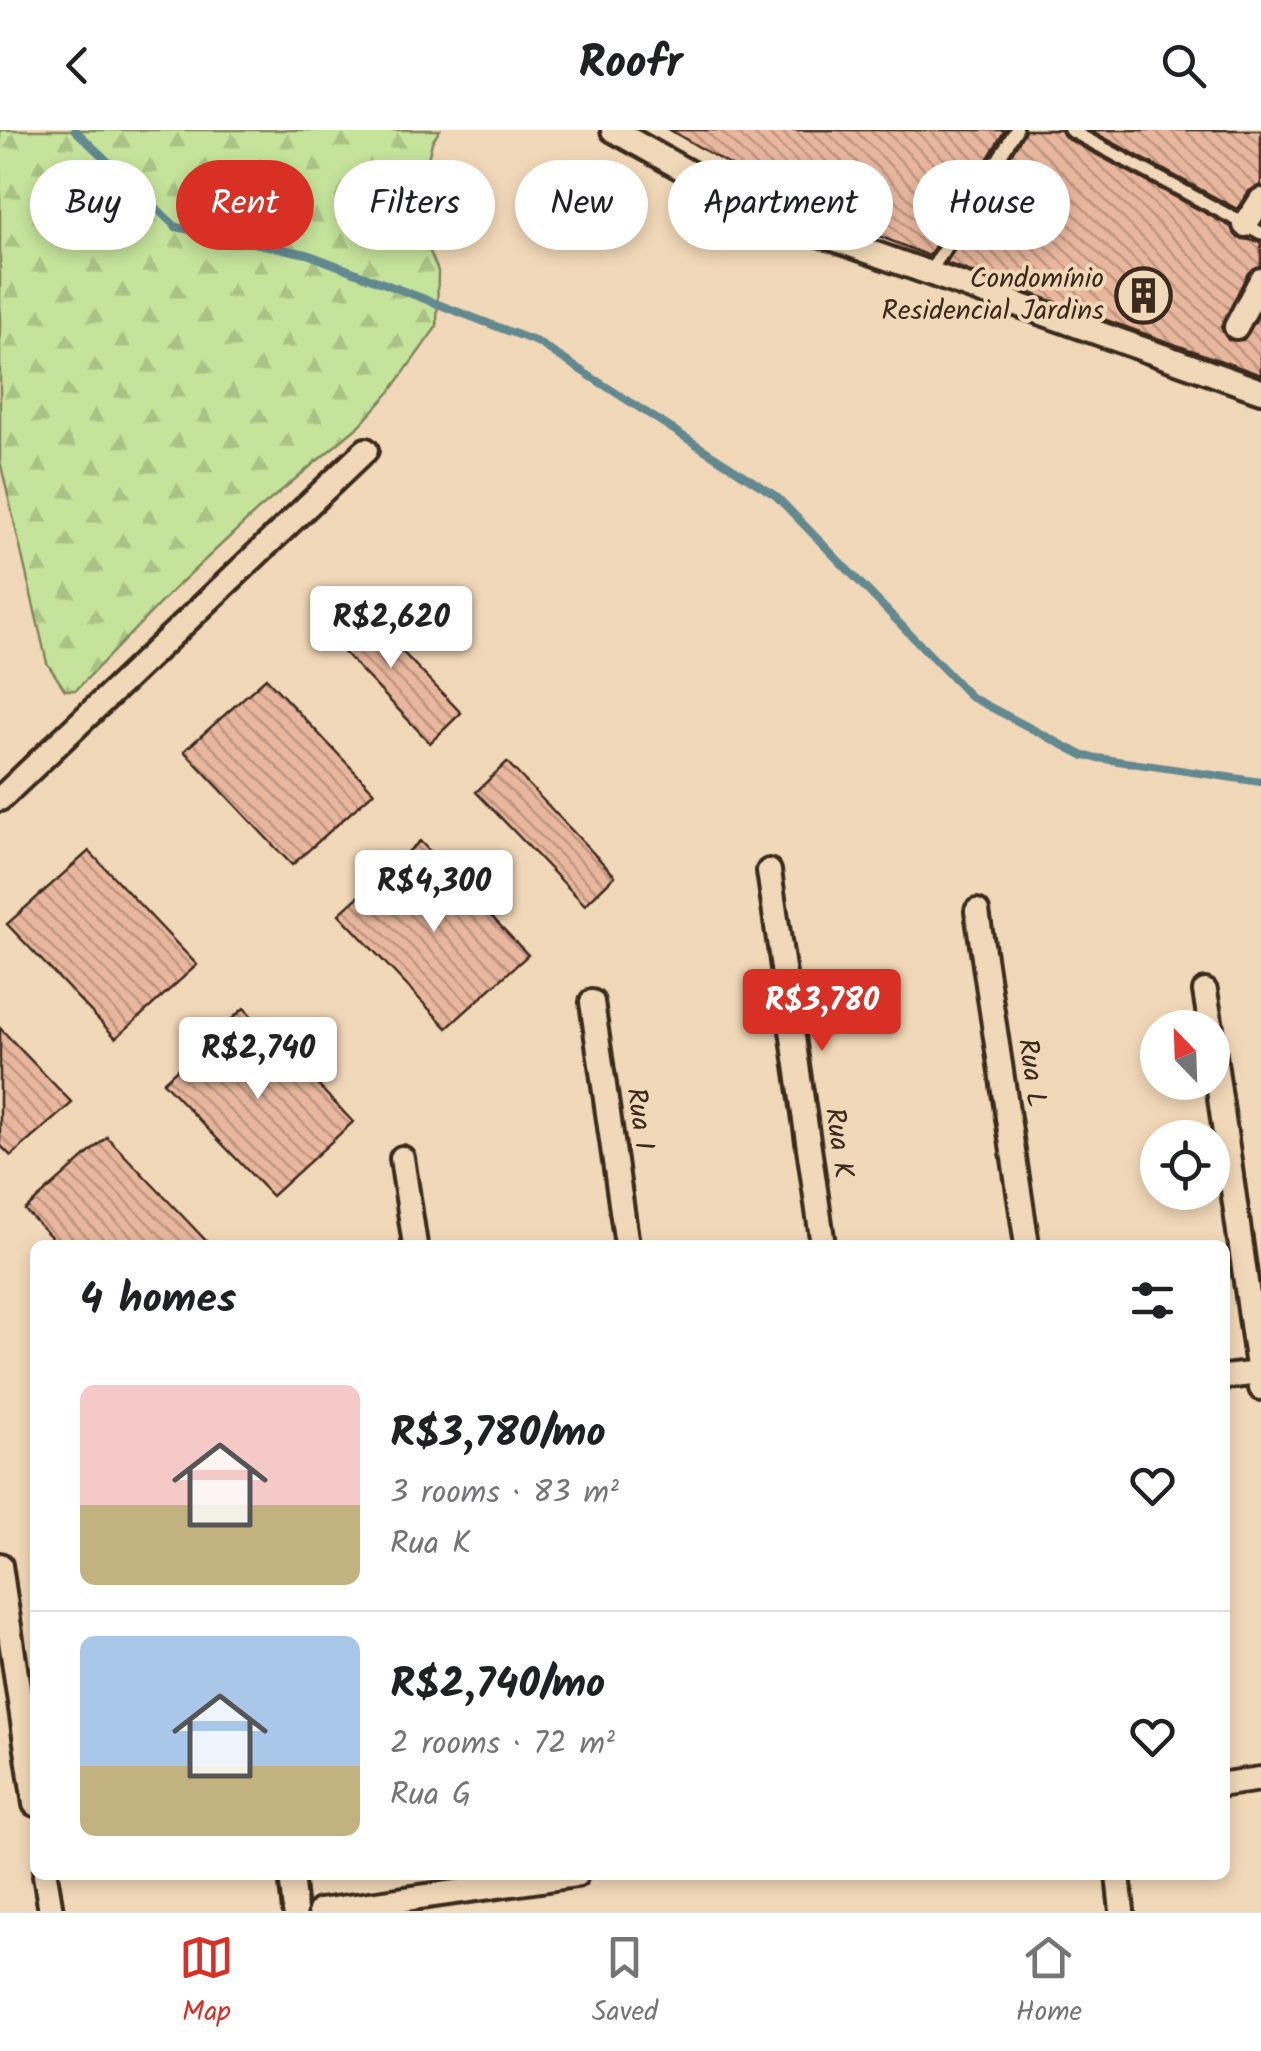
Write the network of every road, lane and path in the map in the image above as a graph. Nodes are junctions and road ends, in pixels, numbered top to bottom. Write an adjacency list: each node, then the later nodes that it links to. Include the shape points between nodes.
1 (1016, 130): 6 (lane)
2 (1070, 130): 5 (lane)
3 (628, 134): 6 (street, via 713,186)
4 (1261, 200): 5 (street)
5 (1253, 229)
6 (930, 274): 9 (street)
7 (1261, 280): 8 (street)
8 (1236, 327)
9 (1261, 391)
10 (366, 450): 11 (street)
11 (0, 798)
12 (768, 871): 21 (street, Rua K)
13 (977, 911): 22 (street, Rua L)
14 (1206, 991): 16 (street)
15 (592, 1002): 20 (street, Rua I)
16 (1208, 1010)
17 (1220, 1100): 24 (street)
18 (402, 1158): 19 (street)
19 (414, 1240)
20 (626, 1240)
21 (821, 1240)
22 (1025, 1240)
23 (1230, 1378): 24 (street)
24 (1260, 1381)
25 (0, 1565): 26 (street)
26 (30, 1770)
27 (1261, 1779): 28 (street)
28 (1230, 1783)
29 (46, 1880): 33 (street)
30 (292, 1880): 34 (street)
31 (510, 1880): 35 (street)
32 (1119, 1880): 36 (street)
33 (50, 1911)
34 (295, 1911)
35 (320, 1911)
36 (1122, 1911)

